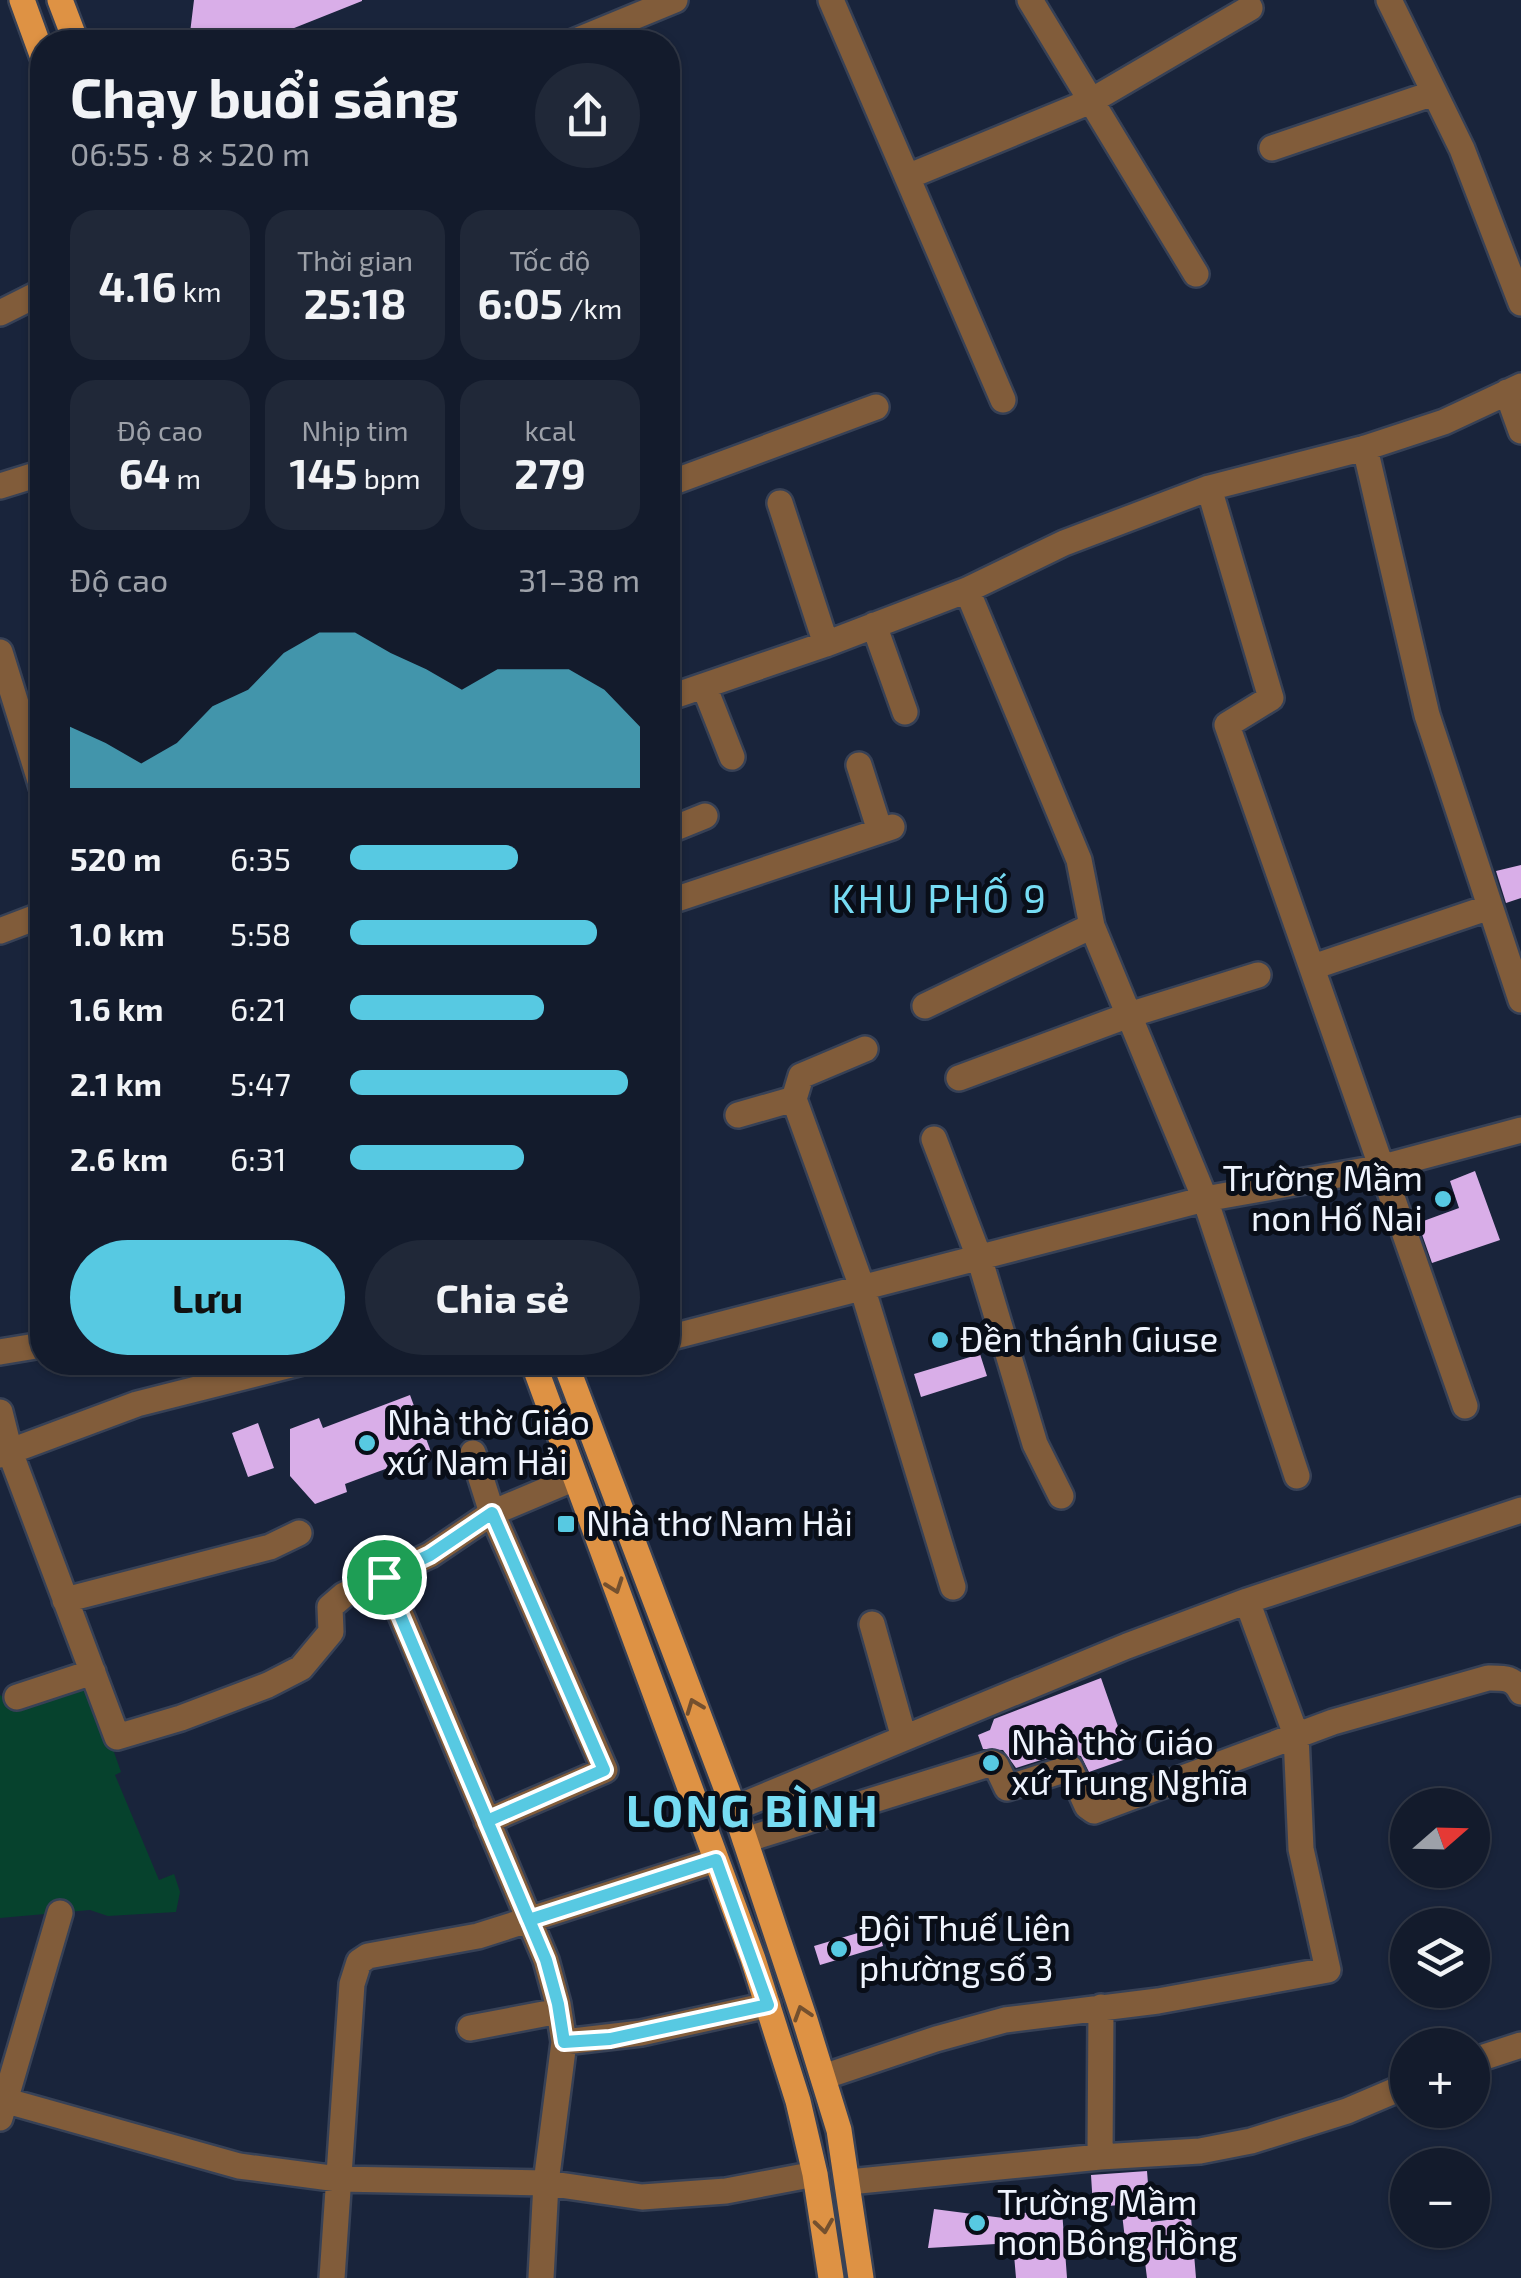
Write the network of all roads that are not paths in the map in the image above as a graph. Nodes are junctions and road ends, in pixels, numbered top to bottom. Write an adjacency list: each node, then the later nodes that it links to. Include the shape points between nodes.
1 (22, 0): 9 (main road)
2 (60, 0): 10 (main road)
3 (675, 0): 7 (street)
4 (830, 0): 15 (street)
5 (1030, 0): 13 (street)
6 (1389, 0): 12 (street)
7 (639, 8): 11 (street)
8 (1250, 8): 13 (street)
9 (33, 30)
10 (71, 30)
11 (618, 30)
12 (1434, 92): 14 (street); 18 (street)
13 (1091, 102): 15 (street); 16 (street)
14 (1272, 148)
15 (906, 177): 21 (street)
16 (1196, 274)
17 (30, 298): 19 (street)
18 (1521, 303)
19 (0, 312)
20 (1514, 389): 23 (street); 24 (street)
21 (1003, 400)
22 (876, 407): 26 (street)
23 (1521, 431)
24 (1365, 448): 28 (street); 43 (street, via 1427,715)
25 (30, 477): 27 (street)
26 (680, 480)
27 (0, 486)
28 (1209, 488): 30 (street); 47 (street, via 1271,698 1228,725)
29 (780, 503): 32 (street)
30 (967, 590): 31 (street); 45 (street, via 1079,860)
31 (874, 626): 32 (street); 36 (street)
32 (826, 644): 34 (street)
33 (0, 652): 37 (street)
34 (704, 686): 35 (street); 38 (street)
35 (680, 694)
36 (905, 712)
37 (30, 749)
38 (732, 757)
39 (858, 765): 42 (street, via 886,829)
40 (706, 816): 41 (street)
41 (680, 826)
42 (680, 898)
43 (1490, 907): 47 (street); 49 (street)
44 (30, 920): 46 (street)
45 (1092, 926): 50 (street); 51 (street)
46 (0, 931)
47 (1313, 967): 58 (street)
48 (1258, 975): 51 (street)
49 (1521, 1000)
50 (924, 1006)
51 (1129, 1016): 53 (street); 59 (street)
52 (865, 1049): 54 (street, via 802,1076)
53 (958, 1078)
54 (794, 1099): 55 (street); 61 (street)
55 (738, 1115)
56 (1521, 1130): 58 (street)
57 (934, 1139): 60 (street)
58 (1384, 1167): 59 (street); 68 (street)
59 (1205, 1199): 60 (street); 72 (street)
60 (978, 1257): 61 (street); 74 (street, via 1036,1444)
61 (862, 1286): 62 (street); 79 (street)
62 (680, 1335)
63 (30, 1348): 64 (street)
64 (0, 1352)
65 (211, 1375): 71 (street)
66 (538, 1375): 73 (main road)
67 (571, 1375): 88 (main road, one-way to 67)
68 (1465, 1406)
69 (0, 1412): 71 (street)
70 (472, 1452): 76 (street)
71 (5, 1454): 80 (street)
72 (1297, 1476)
73 (575, 1478): 76 (street); 90 (main road, one-way to 90)
74 (1060, 1496)
75 (1521, 1510): 81 (street)
76 (492, 1513): 78 (street); 89 (street, via 604,1770)
77 (299, 1533): 80 (street, via 270,1547)
78 (384, 1577): 83 (street, via 330,1607 331,1632 301,1668 181,1718 117,1738); 89 (street)
79 (953, 1587)
80 (66, 1600): 83 (street)
81 (1247, 1601): 86 (street); 87 (street)
82 (872, 1624): 87 (street)
83 (93, 1672): 85 (street)
84 (1521, 1692): 86 (street, via 1507,1678 1488,1678)
85 (17, 1698)
86 (1296, 1736): 91 (street, via 1094,1811 1070,1768 1006,1788 992,1763); 96 (street, via 1301,1849 1334,1969)
87 (904, 1738): 88 (street)
88 (734, 1809): 90 (main road); 91 (main road)
89 (487, 1821): 94 (street)
90 (702, 1822): 92 (main road)
91 (745, 1840): 102 (main road, one-way to 91)
92 (716, 1860): 94 (street); 95 (main road)
93 (60, 1913): 104 (street)
94 (529, 1920): 97 (street); 107 (street, via 359,1962)
95 (768, 2005): 99 (street, via 626,2036); 106 (main road)
96 (1101, 2007): 102 (street, via 1005,2020); 105 (street)
97 (559, 2012): 98 (street); 99 (street)
98 (470, 2028)
99 (564, 2042): 109 (street)
100 (1521, 2045): 101 (street)
101 (1490, 2054)
102 (823, 2078): 108 (main road)
103 (1390, 2093): 105 (street, via 1251,2141)
104 (2, 2105): 107 (street, via 239,2166)
105 (1100, 2157): 108 (street)
106 (815, 2174): 109 (street, via 642,2197); 112 (main road, one-way to 112)
107 (338, 2179): 109 (street); 110 (street)
108 (849, 2182): 113 (main road)
109 (546, 2183): 111 (street)
110 (332, 2278)
111 (541, 2278)
112 (831, 2278)
113 (862, 2278)

